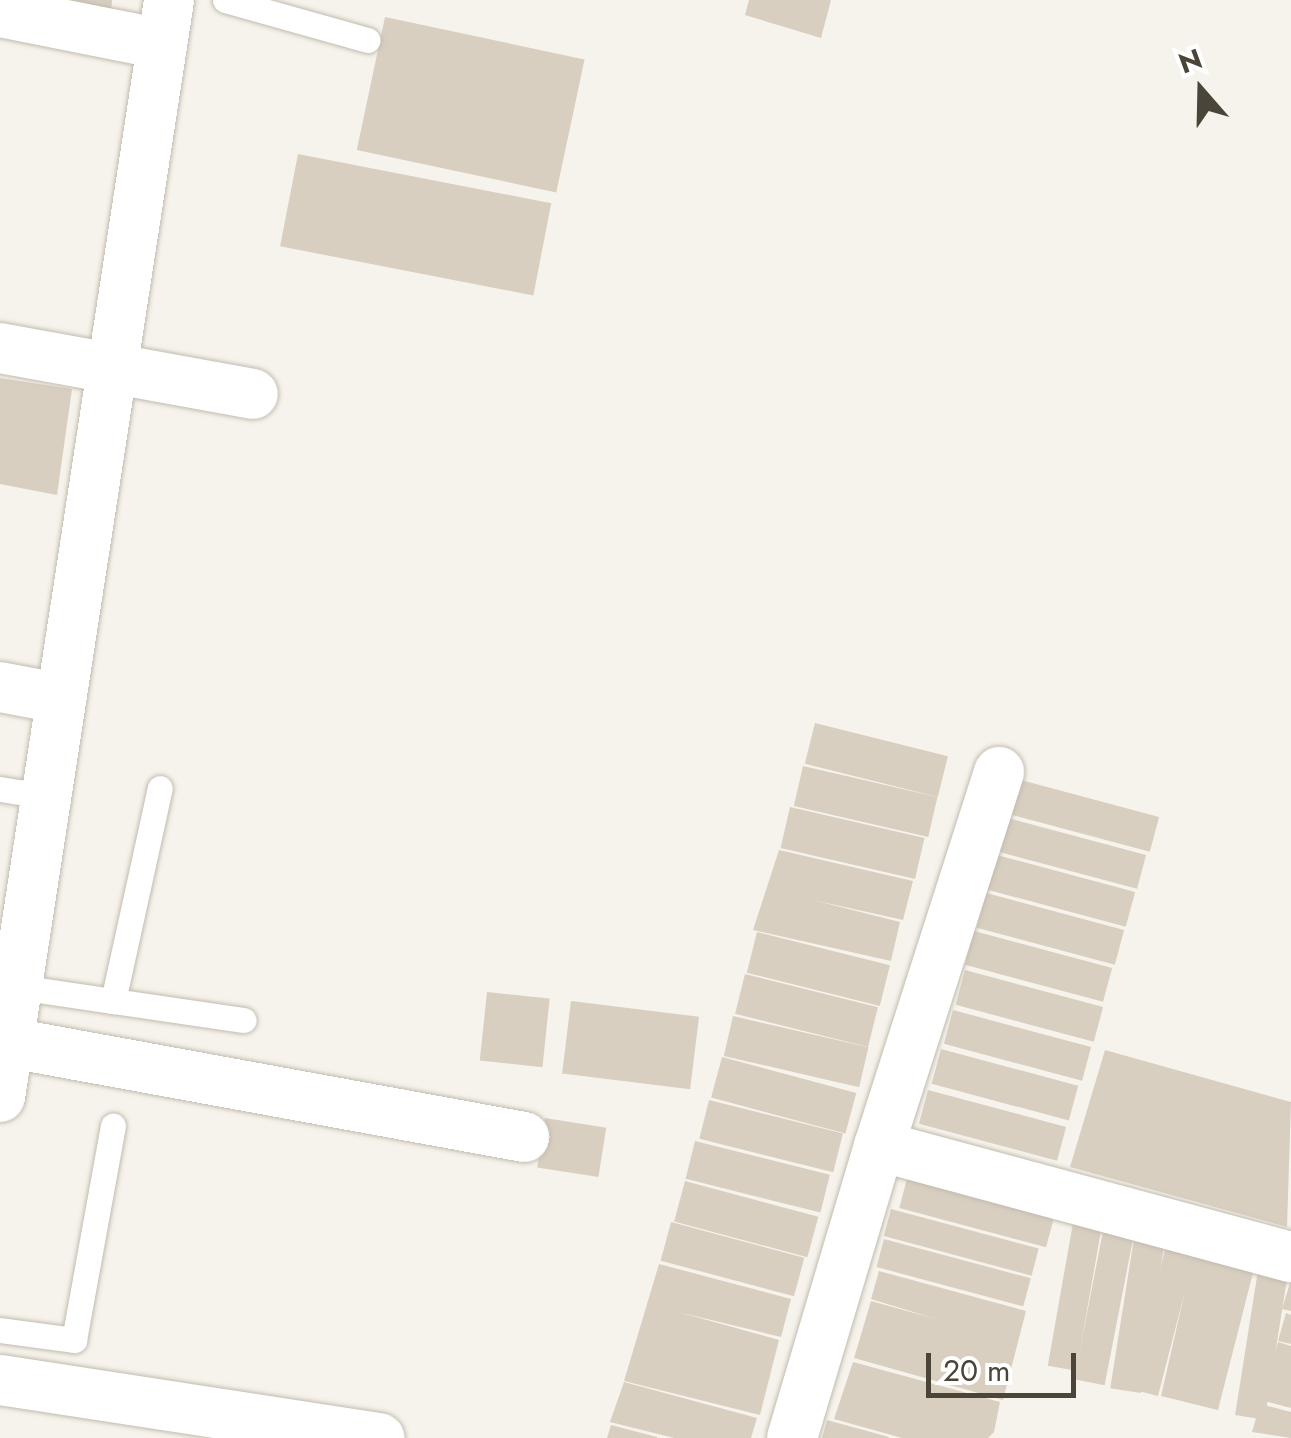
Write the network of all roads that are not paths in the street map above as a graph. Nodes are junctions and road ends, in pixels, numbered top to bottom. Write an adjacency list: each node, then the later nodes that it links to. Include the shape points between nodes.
1 (225, 0): 4 (lane)
2 (0, 12): 3 (street)
3 (165, 22): 6 (street)
4 (367, 40)
5 (0, 348): 6 (street)
6 (113, 366): 7 (street); 9 (street)
7 (253, 394)
8 (0, 687): 9 (street)
9 (58, 698): 12 (street)
10 (1000, 772): 20 (street)
11 (160, 788): 14 (lane)
12 (22, 792): 13 (street)
13 (18, 987): 14 (lane); 16 (street)
14 (114, 1001): 15 (lane)
15 (244, 1020)
16 (5, 1042): 17 (street); 19 (street)
17 (0, 1097)
18 (113, 1126): 22 (lane, via 74,1340)
19 (524, 1137)
20 (878, 1146): 21 (street); 25 (street)
21 (1291, 1257)
22 (0, 1330)
23 (0, 1380): 24 (street)
24 (380, 1438)
25 (792, 1438)

